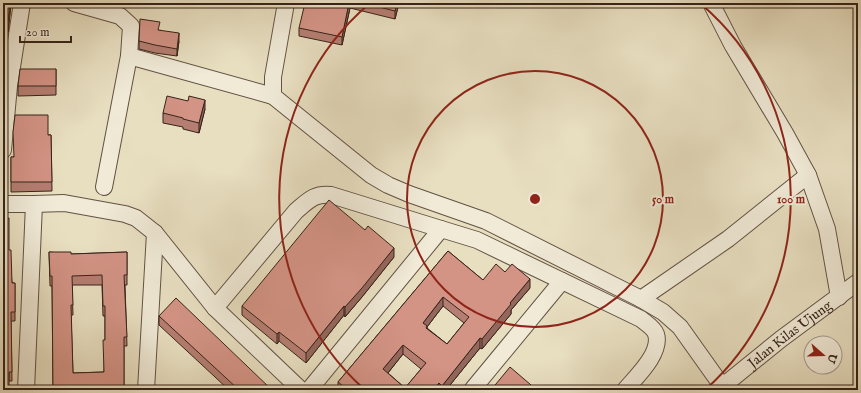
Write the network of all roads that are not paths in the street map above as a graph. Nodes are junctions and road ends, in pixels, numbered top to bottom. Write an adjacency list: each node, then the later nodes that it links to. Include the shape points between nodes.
1 (22, 3): 7 (street, via 9,86)
2 (74, 3): 5 (street, via 120,16 131,26)
3 (286, 3): 6 (street, via 273,77)
4 (710, 3): 8 (street)
5 (129, 56): 6 (street); 9 (street)
6 (273, 96): 17 (street, via 388,185 486,221)
7 (3, 150)
8 (808, 175): 16 (street, via 826,229); 17 (street, via 728,239)
9 (104, 187)
10 (3, 204): 11 (street)
11 (34, 204): 13 (street, via 64,203 125,214); 20 (street)
12 (441, 229): 14 (street, via 477,240); 18 (street, via 331,195 316,196 296,211); 23 (street)
13 (155, 233): 18 (street); 21 (street)
14 (562, 281): 24 (street); 25 (street, via 641,319 656,333 656,345 652,355)
15 (858, 282): 16 (street, Jalan Kilas Ujung)
16 (839, 297): 19 (street, Jalan Kilas Ujung)
17 (641, 298): 19 (street, via 680,327)
18 (215, 308): 22 (street)
19 (720, 388)
20 (26, 390)
21 (146, 390)
22 (301, 390)
23 (309, 390)
24 (472, 390)
25 (625, 390)

